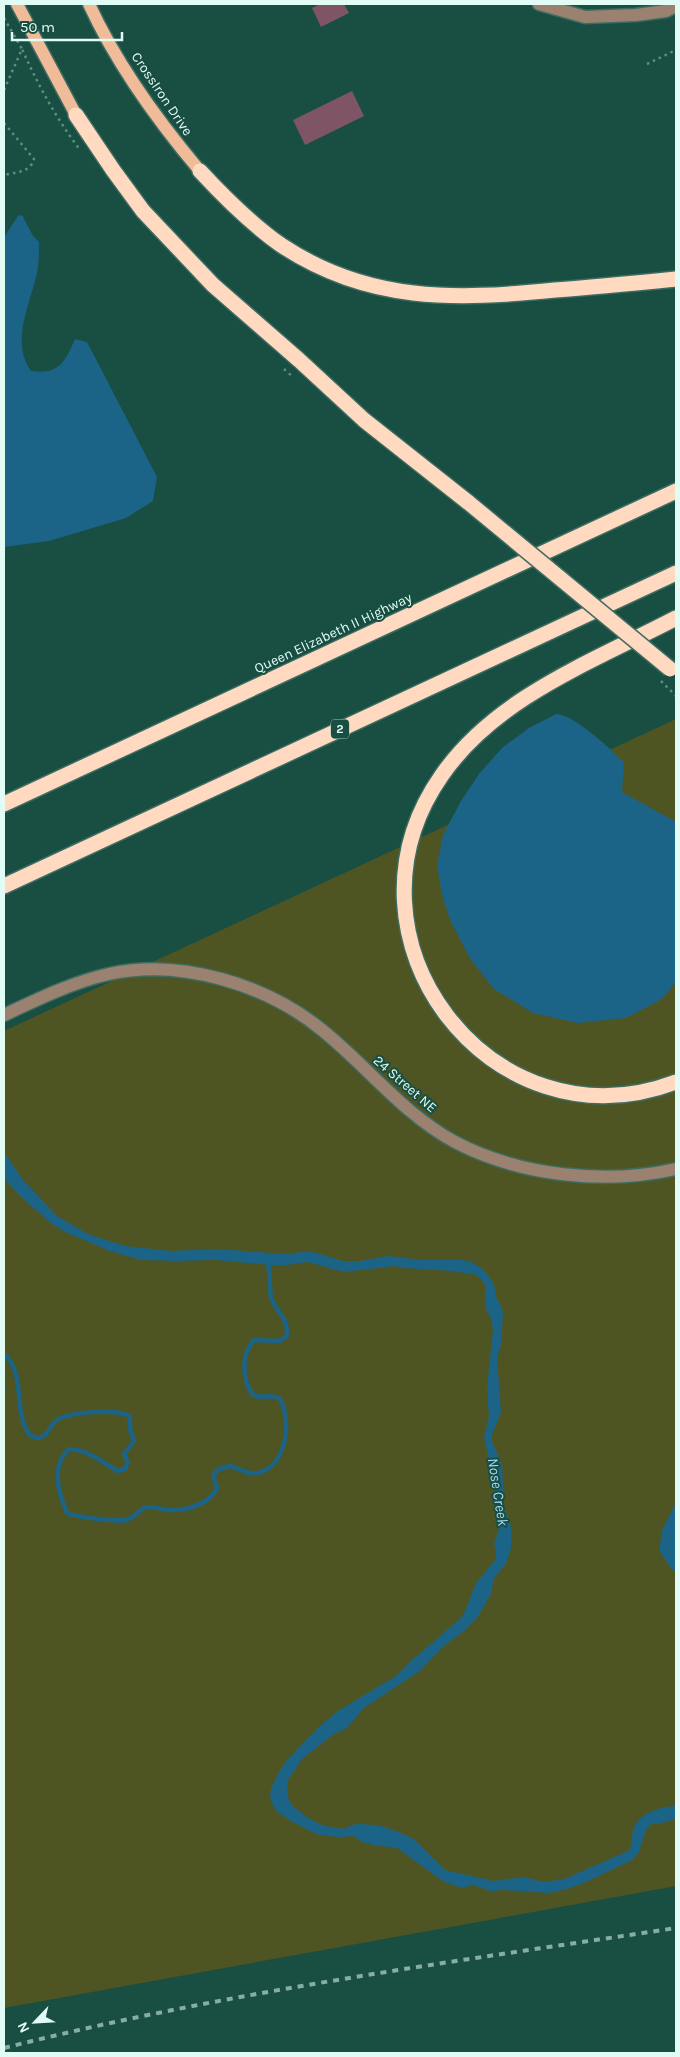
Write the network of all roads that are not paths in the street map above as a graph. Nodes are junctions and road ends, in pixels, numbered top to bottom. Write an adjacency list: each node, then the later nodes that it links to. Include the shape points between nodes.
1 (17, 4): 6 (main road)
2 (89, 4): 7 (main road, CrossIron Drive, via 158,120)
3 (539, 4): 5 (street, via 585,17)
4 (676, 6): 5 (street, via 636,16)
5 (603, 10)
6 (76, 115): 12 (highway, bridge, via 143,211 213,285 364,420 469,503)
7 (200, 172): 8 (highway, via 232,205 282,245 341,276 374,286 440,297)
8 (676, 279)
9 (676, 491): 13 (highway, Queen Elizabeth II Highway)
10 (676, 573): 14 (highway, 2)
11 (676, 618): 16 (highway, via 547,684 515,704 467,745 441,776 422,808 410,840 403,903 407,931 432,995 451,1022 504,1068 532,1082 592,1095 644,1092)
12 (669, 675)
13 (4, 804)
14 (4, 886)
15 (4, 1015): 17 (street, 24 Street NE, via 81,982 110,974 183,971 214,977 252,989 288,1006 322,1030 388,1093 430,1125 455,1141 492,1157 572,1174 614,1176)
16 (676, 1082)
17 (676, 1169)

